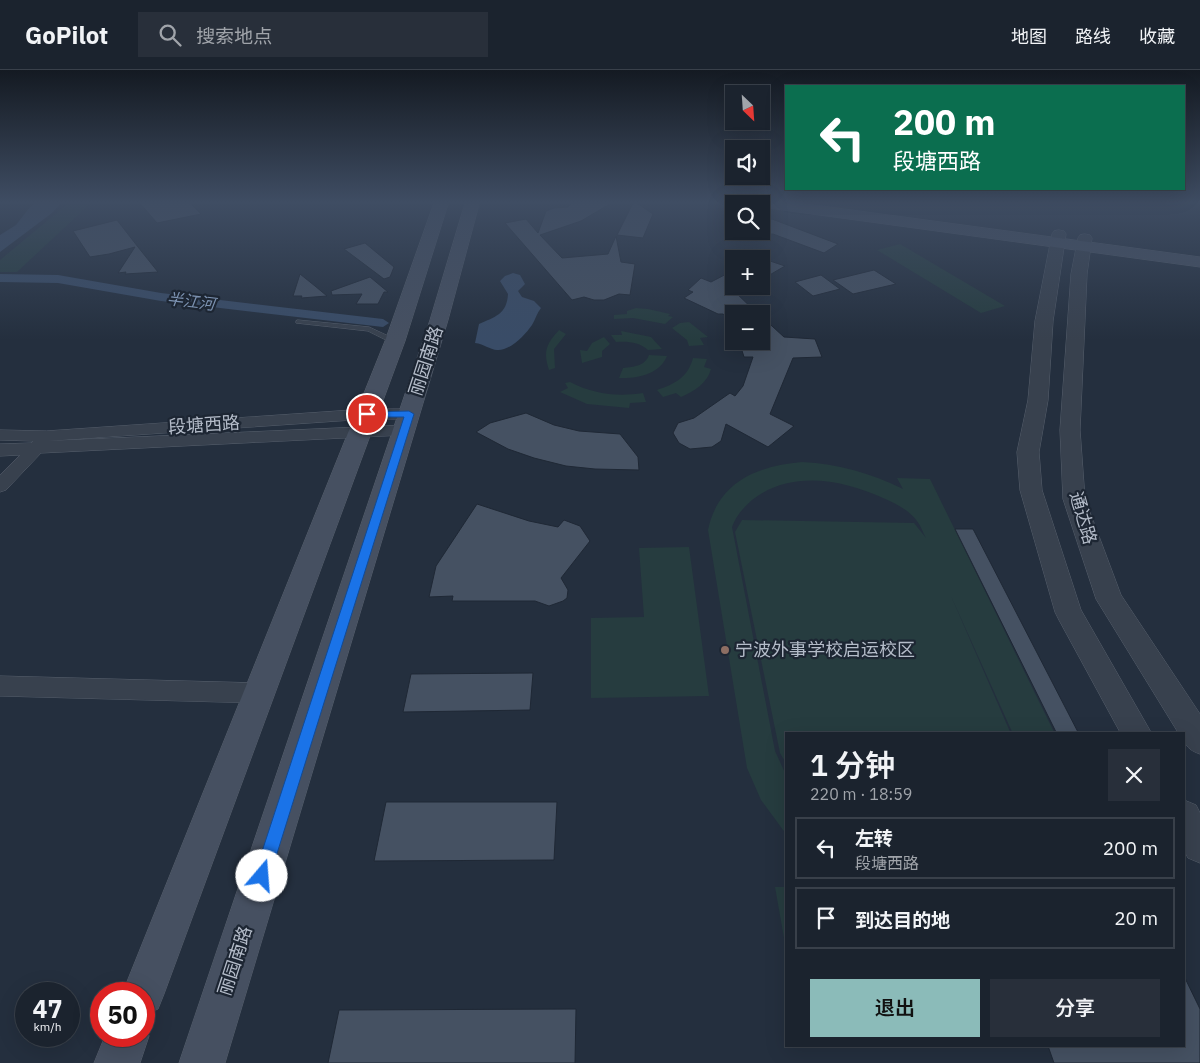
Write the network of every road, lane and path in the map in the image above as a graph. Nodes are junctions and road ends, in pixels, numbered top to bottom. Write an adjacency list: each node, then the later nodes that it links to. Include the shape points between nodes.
1 (426, 247): 10 (main road, 丽园南路)
2 (460, 247): 11 (main road, 丽园南路)
3 (1056, 247): 19 (street, via 1044,321 1038,400 1028,452 1031,490 1068,612)
4 (1083, 247): 20 (street, 通达路, via 1070,430 1074,499 1109,599)
5 (1115, 247): 8 (main road)
6 (1140, 247): 7 (main road)
7 (1200, 253)
8 (1200, 262)
9 (298, 322): 10 (lane, via 368,329)
10 (395, 341): 12 (main road, 丽园南路)
11 (406, 422): 12 (street, 段塘西路); 25 (main road, 丽园南路)
12 (363, 423): 14 (street, 段塘西路); 18 (main road, 丽园南路)
13 (0, 435): 14 (street, 段塘西路)
14 (41, 443): 15 (street, 段塘西路); 16 (street)
15 (0, 450)
16 (0, 486)
17 (0, 686): 18 (street)
18 (259, 693): 23 (main road, 丽园南路)
19 (1136, 732)
20 (1200, 740)
21 (1185, 819): 22 (street)
22 (1200, 846)
23 (149, 982)
24 (123, 1047): 26 (main road)
25 (202, 1062)
26 (117, 1063)

